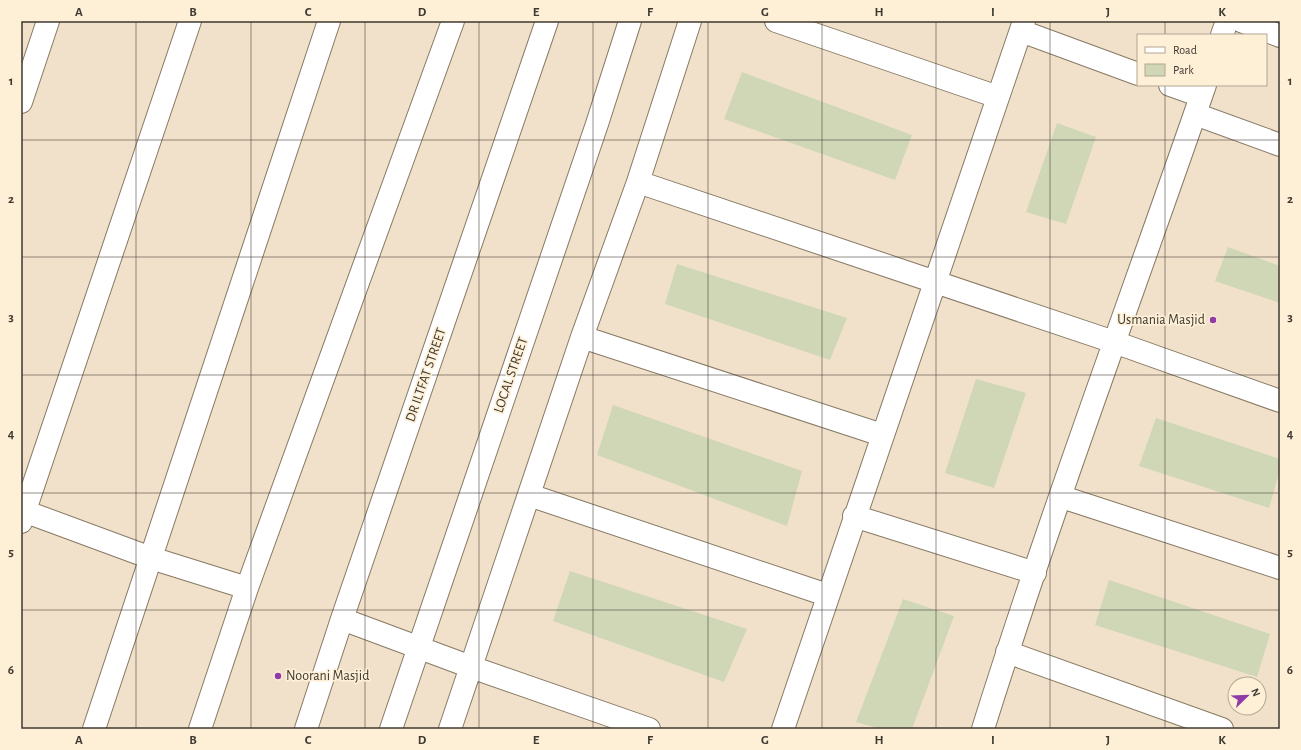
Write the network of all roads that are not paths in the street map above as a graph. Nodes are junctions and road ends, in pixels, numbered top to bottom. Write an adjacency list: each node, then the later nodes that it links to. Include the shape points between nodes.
1 (48, 21): 18 (street)
2 (190, 21): 28 (street)
3 (330, 21): 30 (street)
4 (453, 21): 33 (street)
5 (547, 21): 35 (street, DR ILTFAT STREET)
6 (630, 21): 36 (street, LOCAL STREET)
7 (690, 21): 20 (street)
8 (776, 21): 16 (street)
9 (1227, 21): 12 (street)
10 (1241, 21): 13 (street)
11 (1022, 26): 14 (street); 16 (street)
12 (1222, 34)
13 (1280, 36)
14 (1137, 74)
15 (1172, 86): 17 (street)
16 (998, 97): 21 (street)
17 (1200, 99): 19 (street); 23 (street)
18 (21, 102)
19 (1280, 145)
20 (638, 182): 21 (street); 22 (street)
21 (935, 281): 23 (street); 25 (street)
22 (582, 337): 25 (street); 26 (street)
23 (1114, 342): 24 (street); 27 (street)
24 (1280, 401)
25 (882, 435): 29 (street)
26 (529, 495): 34 (street); 38 (street)
27 (1062, 497): 31 (street); 32 (street)
28 (22, 515): 30 (street)
29 (854, 516): 32 (street); 34 (street)
30 (151, 558): 33 (street); 39 (street)
31 (1280, 568)
32 (1035, 573): 37 (street)
33 (246, 588): 40 (street)
34 (827, 595): 45 (street)
35 (342, 619): 36 (street); 41 (street, DR ILTFAT STREET)
36 (418, 647): 38 (street); 42 (street, LOCAL STREET)
37 (1007, 652): 46 (street); 47 (street)
38 (471, 667): 43 (street); 44 (street)
39 (94, 729)
40 (200, 729)
41 (306, 729)
42 (391, 729)
43 (450, 729)
44 (648, 729)
45 (783, 729)
46 (983, 729)
47 (1222, 729)

